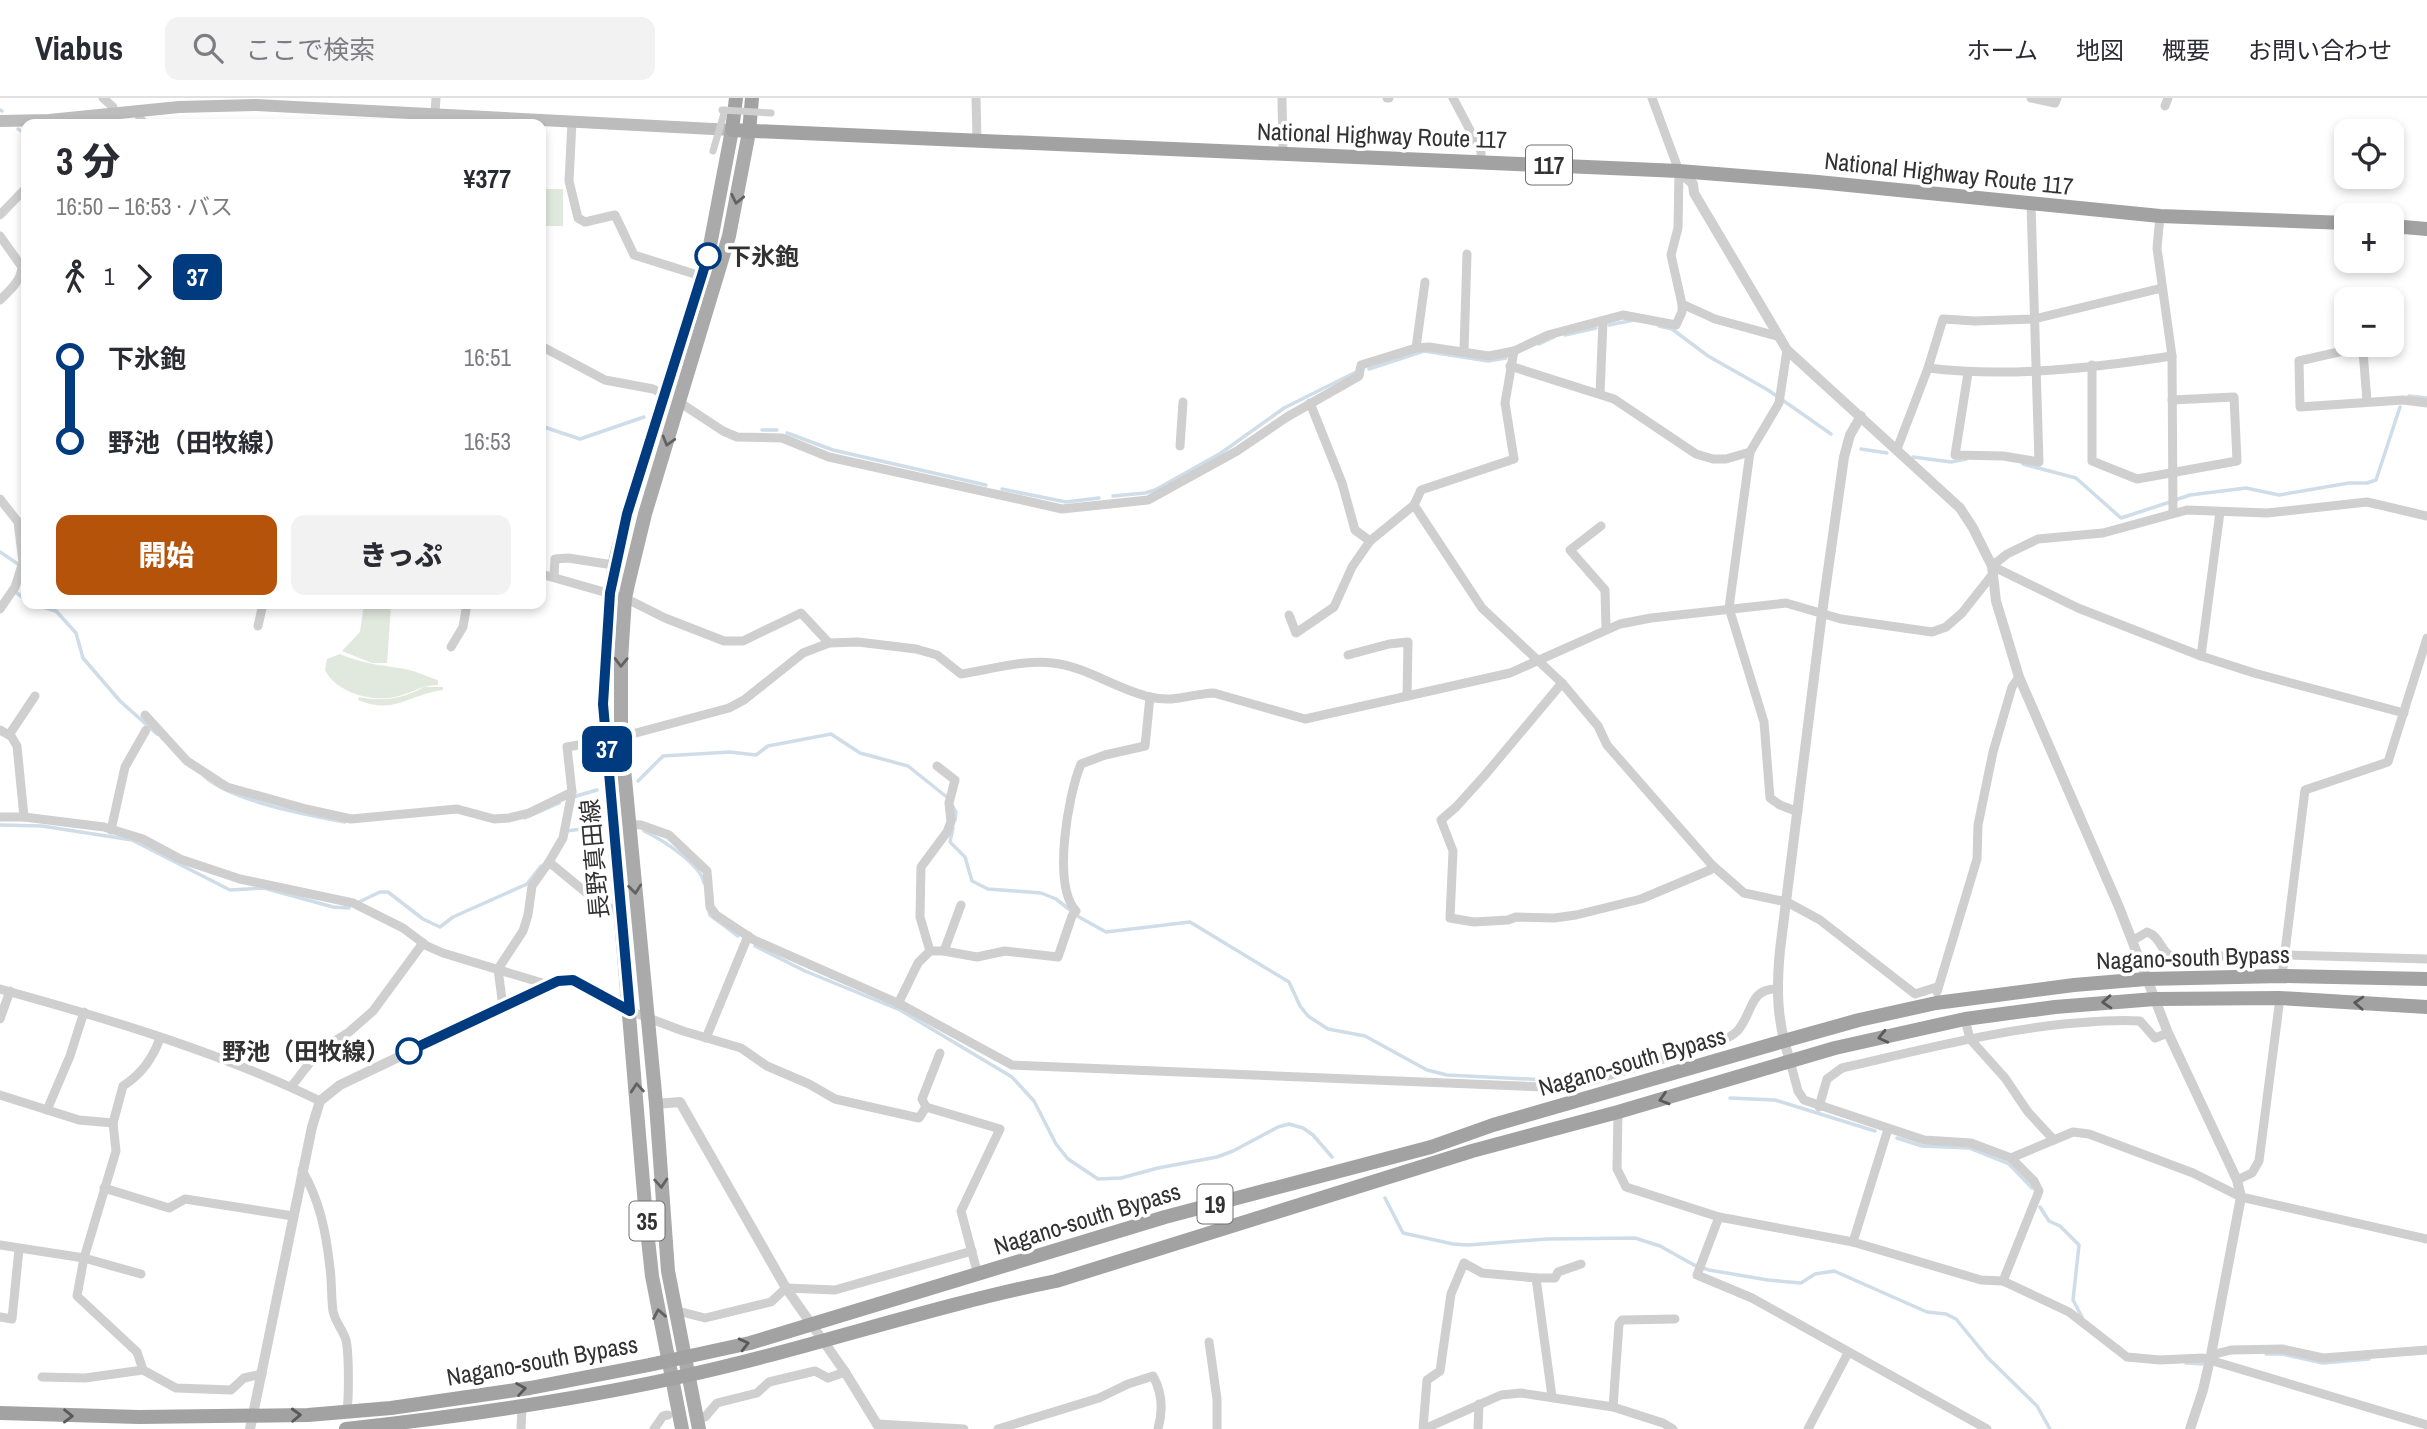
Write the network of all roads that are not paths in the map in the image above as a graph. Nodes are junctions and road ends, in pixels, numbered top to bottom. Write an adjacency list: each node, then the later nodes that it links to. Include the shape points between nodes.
1 (103, 98): 14 (street)
2 (436, 98): 15 (street)
3 (736, 98): 23 (highway)
4 (752, 98): 24 (highway)
5 (976, 98): 25 (street)
6 (1282, 98): 27 (street)
7 (1453, 98): 28 (street, via 1481,151)
8 (1652, 98): 29 (street)
9 (2031, 98): 10 (street, via 2055,103)
10 (2057, 98)
11 (226, 102): 12 (main road); 13 (main road)
12 (257, 102): 15 (main road)
13 (147, 106): 14 (main road)
14 (113, 113): 17 (main road)
15 (435, 113): 18 (main road)
16 (771, 113): 26 (street, bridge, via 724,110)
17 (86, 119)
18 (526, 119)
19 (546, 120): 22 (main road)
20 (0, 121): 21 (main road)
21 (21, 121)
22 (572, 122): 23 (main road); 41 (street, via 569,181 578,218 585,222 615,215 634,255)
23 (732, 130): 24 (highway, National Highway Route 117 / 117); 41 (main road, 長野真田線 / 35)
24 (749, 132): 25 (highway, National Highway Route 117 / 117); 61 (main road, 長野真田線 / 35, one-way to 61, via 729,236)
25 (977, 140): 27 (highway, National Highway Route 117 / 117)
26 (713, 151)
27 (1283, 154): 28 (highway, National Highway Route 117 / 117)
28 (1481, 162): 29 (highway, National Highway Route 117 / 117)
29 (1679, 171): 31 (highway, National Highway Route 117 / 117); 45 (street, via 1678,228 1671,255); 48 (street, via 1693,184)
30 (21, 193): 32 (street)
31 (2031, 204): 33 (highway, National Highway Route 117 / 117); 46 (street)
32 (0, 215)
33 (2160, 216): 34 (highway, National Highway Route 117 / 117); 43 (street, via 2157,248)
34 (2334, 223)
35 (2404, 227): 36 (highway)
36 (2427, 229)
37 (0, 236): 39 (street)
38 (1467, 254): 52 (street)
39 (21, 266)
40 (21, 276): 44 (street)
41 (701, 276): 61 (main road, 長野真田線 / 35)
42 (1425, 282): 49 (street)
43 (2162, 288): 46 (street); 54 (street)
44 (0, 300)
45 (1682, 304): 47 (street, via 1676,325 1632,315); 48 (street, via 1715,320)
46 (2034, 319): 57 (street, via 1943,320); 58 (street)
47 (1603, 321): 53 (street, via 1548,335); 60 (street)
48 (1780, 337): 51 (street)
49 (1416, 348): 52 (street); 65 (street, via 1361,365 1359,376)
50 (546, 349): 61 (street, via 605,380 653,388)
51 (1787, 349): 67 (street); 70 (street, via 1780,396)
52 (1464, 351): 53 (street, via 1489,356)
53 (1514, 351): 56 (street)
54 (2172, 356): 55 (street); 62 (street)
55 (2092, 365): 58 (street); 71 (street, via 2092,461 2137,479)
56 (1510, 366): 60 (street); 73 (street, via 1505,402 1514,459 1420,490)
57 (1928, 368): 59 (street); 69 (street)
58 (2035, 371): 59 (street); 59 (street, via 2039,462 1955,455)
59 (1968, 373)
60 (1600, 394): 70 (street, via 1630,408 1696,454 1726,459)
61 (673, 398): 65 (street, via 737,436 782,438 829,457 1062,509 1148,500 1228,457); 85 (main road, 長野真田線 / 35, via 627,514); 86 (main road, 長野真田線 / 35, one-way to 86)
62 (2172, 400): 71 (street); 71 (street, via 2234,397 2237,461)
63 (2367, 401): 63 (street, via 2300,407 2299,361 2363,351); 66 (street)
64 (1183, 402): 68 (street)
65 (1310, 403): 79 (street, via 1355,530)
66 (2427, 403)
67 (1861, 416): 69 (street); 91 (street, via 1846,446)
68 (1180, 446)
69 (1897, 449): 82 (street, via 1960,508)
70 (1750, 452): 87 (street)
71 (2171, 472): 75 (street)
72 (0, 499): 77 (street)
73 (1414, 505): 79 (street); 100 (street, via 1482,608)
74 (2220, 512): 75 (street); 76 (street, via 2267,513 2367,502); 99 (street)
75 (2173, 513): 82 (street, via 2103,533 2038,539 2007,554)
76 (2427, 516)
77 (21, 522)
78 (1601, 526): 94 (street, via 1570,550 1605,590)
79 (1370, 541): 92 (street, via 1352,566 1334,607 1296,632)
80 (607, 564): 84 (street, via 555,559)
81 (21, 568): 90 (street, via 14,590)
82 (1992, 570): 91 (street, via 1962,613 1946,627 1931,632); 99 (street); 101 (street, via 1996,601)
83 (546, 575): 84 (street)
84 (554, 576): 85 (street)
85 (610, 593): 86 (street); 111 (main road, 長野真田線 / 35, via 603,704)
86 (625, 598): 96 (street, via 724,641 743,641 801,613); 110 (main road, 長野真田線 / 35, one-way to 110)
87 (1729, 608): 91 (street, via 1786,603); 94 (street); 114 (street, via 1764,722 1770,798)
88 (262, 609): 93 (street)
89 (466, 609): 97 (street, via 463,628)
90 (0, 610)
91 (1822, 613): 114 (street)
92 (1289, 615)
93 (258, 626)
94 (1606, 629): 100 (street)
95 (2427, 638): 106 (street)
96 (829, 643): 105 (street, via 916,649 937,656 961,674 1052,662); 110 (street, via 803,653 729,708)
97 (451, 647)
98 (1348, 656): 104 (street, via 1408,642)
99 (2201, 656): 106 (street)
100 (1539, 661): 102 (street); 104 (street, via 1510,673)
101 (2019, 677): 125 (street); 136 (street, via 1993,752 1978,824 1977,859)
102 (1562, 683): 120 (street, via 1598,726 1607,745); 120 (street, via 1441,820 1453,851 1450,918 1474,922 1576,915 1641,900 1710,870)
103 (35, 696): 109 (street)
104 (1407, 696): 105 (street, via 1305,719 1214,693 1177,700)
105 (1150, 697): 128 (street, via 1145,747 1081,764 1076,775 1066,818 1065,857 1067,894 1076,911 1058,957 1005,951 977,957)
106 (2404, 713): 129 (street, via 2388,762 2305,790)
107 (145, 715): 113 (street, via 187,761 227,787 351,819 457,810 509,818)
108 (146, 730): 118 (street, via 125,767)
109 (5, 732): 116 (street, via 17,746)
110 (621, 737): 117 (main road, 長野真田線 / 35)
111 (606, 740): 113 (street, via 567,747); 123 (main road, 長野真田線 / 35)
112 (937, 766): 127 (street, via 955,780 949,803 951,822 921,867 920,917)
113 (572, 792): 119 (street, via 563,838)
114 (1798, 811): 121 (street)
115 (0, 817): 116 (street)
116 (24, 817): 118 (street)
117 (629, 824): 124 (street, via 669,835 706,872 710,906 716,915); 148 (main road, 長野真田線 / 35, one-way to 148)
118 (111, 830): 126 (street, via 240,879 353,903)
119 (550, 862): 123 (street, via 600,904); 131 (street, via 532,886 523,931)
120 (1712, 865): 121 (street, via 1744,893)
121 (1787, 902): 136 (street, via 1820,920 1915,993); 138 (street)
122 (961, 905): 128 (street)
123 (621, 907): 146 (main road, 長野真田線 / 35)
124 (748, 936): 143 (street); 153 (street)
125 (2132, 941): 129 (street, via 2150,933 2172,957); 133 (street)
126 (423, 943): 131 (street); 158 (street, via 373,1011 319,1051)
127 (930, 951): 128 (street); 143 (street, via 918,963)
128 (944, 951)
129 (2285, 955): 130 (street); 132 (street)
130 (2427, 959)
131 (498, 969): 135 (street); 144 (street)
132 (2282, 976): 133 (highway, Nagano-south Bypass / 19); 134 (highway, Nagano-south Bypass / 19)
133 (2146, 979): 141 (street); 142 (highway, Nagano-south Bypass / 19)
134 (2427, 979)
135 (549, 985): 144 (street); 146 (street, via 573,980)
136 (1937, 987): 142 (street)
137 (0, 989): 139 (street)
138 (1776, 989): 143 (street, via 1757,994 1738,1032 1720,1042 1568,1088 1012,1065); 155 (street)
139 (10, 992): 147 (street); 149 (street)
140 (2280, 998): 141 (highway, Nagano-south Bypass / 19); 145 (highway, Nagano-south Bypass / 19, one-way to 140); 171 (street, via 2259,1161 2252,1173)
141 (2155, 999): 150 (highway, Nagano-south Bypass / 19, one-way to 150); 151 (street)
142 (1936, 1003): 155 (highway, Nagano-south Bypass / 19)
143 (898, 1004)
144 (503, 1007): 160 (street, via 340,1085)
145 (2427, 1007)
146 (630, 1011): 148 (street); 198 (main road, 長野真田線 / 35, one-way to 146, via 647,1230)
147 (84, 1012): 152 (street); 164 (street)
148 (647, 1017): 153 (street); 161 (main road, 長野真田線 / 35)
149 (0, 1018)
150 (1965, 1019): 154 (street); 157 (highway, Nagano-south Bypass / 19, one-way to 157)
151 (2168, 1033): 154 (street, via 2155,1038 2140,1021 2121,1019 2018,1029); 171 (street)
152 (160, 1038): 158 (street); 166 (street, via 153,1058 123,1086)
153 (706, 1038): 162 (street, via 741,1048 835,1099 919,1118)
154 (1970, 1039): 163 (street, via 1842,1068 1827,1079); 168 (street)
155 (1784, 1041): 157 (street); 184 (highway, Nagano-south Bypass / 19, via 1431,1147 1165,1217)
156 (940, 1053): 162 (street, via 922,1099)
157 (1790, 1061): 163 (street, via 1798,1091 1804,1100); 165 (highway, Nagano-south Bypass / 19, one-way to 165)
158 (291, 1087): 160 (street)
159 (0, 1095): 164 (street)
160 (320, 1101): 170 (street)
161 (656, 1104): 187 (street, via 680,1102); 188 (main road, 長野真田線 / 35, one-way to 188)
162 (926, 1107): 180 (street, via 1000,1129 961,1211)
163 (1819, 1107): 167 (street)
164 (47, 1110): 166 (street, via 79,1120)
165 (1618, 1112): 175 (street, via 1618,1169 1626,1187); 192 (highway, Nagano-south Bypass / 19, via 1472,1151 1056,1281 990,1294)
166 (113, 1123): 172 (street, via 116,1151)
167 (1888, 1129): 169 (street, via 1924,1140 1971,1143); 177 (street)
168 (2054, 1140): 169 (street); 173 (street, via 2073,1132 2089,1135 2193,1173)
169 (2011, 1158): 186 (street, via 2039,1191)
170 (302, 1170): 174 (street); 209 (street, via 323,1218 333,1311 346,1340)
171 (2236, 1180): 173 (street)
172 (104, 1188): 174 (street, via 169,1208 185,1199); 181 (street)
173 (2241, 1197): 176 (street); 197 (street)
174 (293, 1216): 201 (street)
175 (1718, 1217): 177 (street); 195 (street, via 1697,1275 1752,1298)
176 (2427, 1239)
177 (1853, 1242): 186 (street, via 1981,1280)
178 (0, 1245): 179 (street)
179 (19, 1249): 181 (street); 189 (street, via 12,1319)
180 (972, 1251): 184 (street); 187 (street, via 835,1290)
181 (84, 1258): 183 (street); 199 (street, via 77,1296 137,1352)
182 (1581, 1264): 185 (street, via 1558,1272 1555,1278)
183 (141, 1274)
184 (978, 1275): 191 (highway, Nagano-south Bypass / 19)
185 (1536, 1278): 205 (street); 224 (street, via 1482,1273 1464,1263 1451,1294 1440,1371 1427,1380)
186 (2003, 1281): 197 (street, via 2069,1312 2127,1357)
187 (786, 1288): 188 (street, via 771,1302 705,1318); 191 (street)
188 (674, 1310): 196 (main road, 長野真田線 / 35)
189 (0, 1317)
190 (1675, 1319): 208 (street, via 1622,1320 1619,1324)
191 (811, 1324): 192 (street); 196 (highway, Nagano-south Bypass / 19, one-way to 191)
192 (824, 1342): 200 (street); 202 (highway, Nagano-south Bypass / 19)
193 (1209, 1342): 223 (street)
194 (2427, 1350): 197 (street, via 2323,1358 2282,1349 2231,1350)
195 (1849, 1353): 227 (street); 228 (street)
196 (685, 1358): 198 (highway, Nagano-south Bypass / 19); 202 (main road, 長野真田線 / 35)
197 (2211, 1358): 214 (street); 229 (street)
198 (668, 1362): 204 (main road, 長野真田線 / 35); 209 (highway, Nagano-south Bypass / 19, one-way to 198, via 495,1393)
199 (143, 1370): 201 (street, via 176,1388 231,1390 244,1378); 203 (street, via 85,1378)
200 (845, 1372): 213 (street, via 828,1378 815,1371 769,1382 757,1393 717,1403); 215 (street)
201 (262, 1374): 212 (street)
202 (689, 1375): 204 (highway, Nagano-south Bypass / 19); 213 (main road, 長野真田線 / 35)
203 (42, 1377)
204 (671, 1379): 207 (highway, Nagano-south Bypass / 19); 219 (main road, 長野真田線 / 35)
205 (1552, 1397): 206 (street, via 1511,1394); 208 (street)
206 (1479, 1404): 224 (street); 225 (street)
207 (522, 1407): 216 (highway, Nagano-south Bypass / 19); 217 (street)
208 (1613, 1407): 226 (street)
209 (347, 1410): 212 (highway, Nagano-south Bypass / 19, one-way to 209)
210 (0, 1413): 212 (highway, Nagano-south Bypass / 19, one-way to 212)
211 (668, 1415): 218 (street)
212 (251, 1423)
213 (698, 1424)
214 (2427, 1425)
215 (879, 1426): 220 (street)
216 (346, 1429)
217 (521, 1429)
218 (654, 1429)
219 (682, 1429)
220 (964, 1429)
221 (998, 1429): 222 (street, via 1153,1376 1163,1414)
222 (1158, 1429)
223 (1217, 1429)
224 (1424, 1429)
225 (1478, 1429)
226 (1673, 1429)
227 (1808, 1429)
228 (1987, 1429)
229 (2190, 1429)

